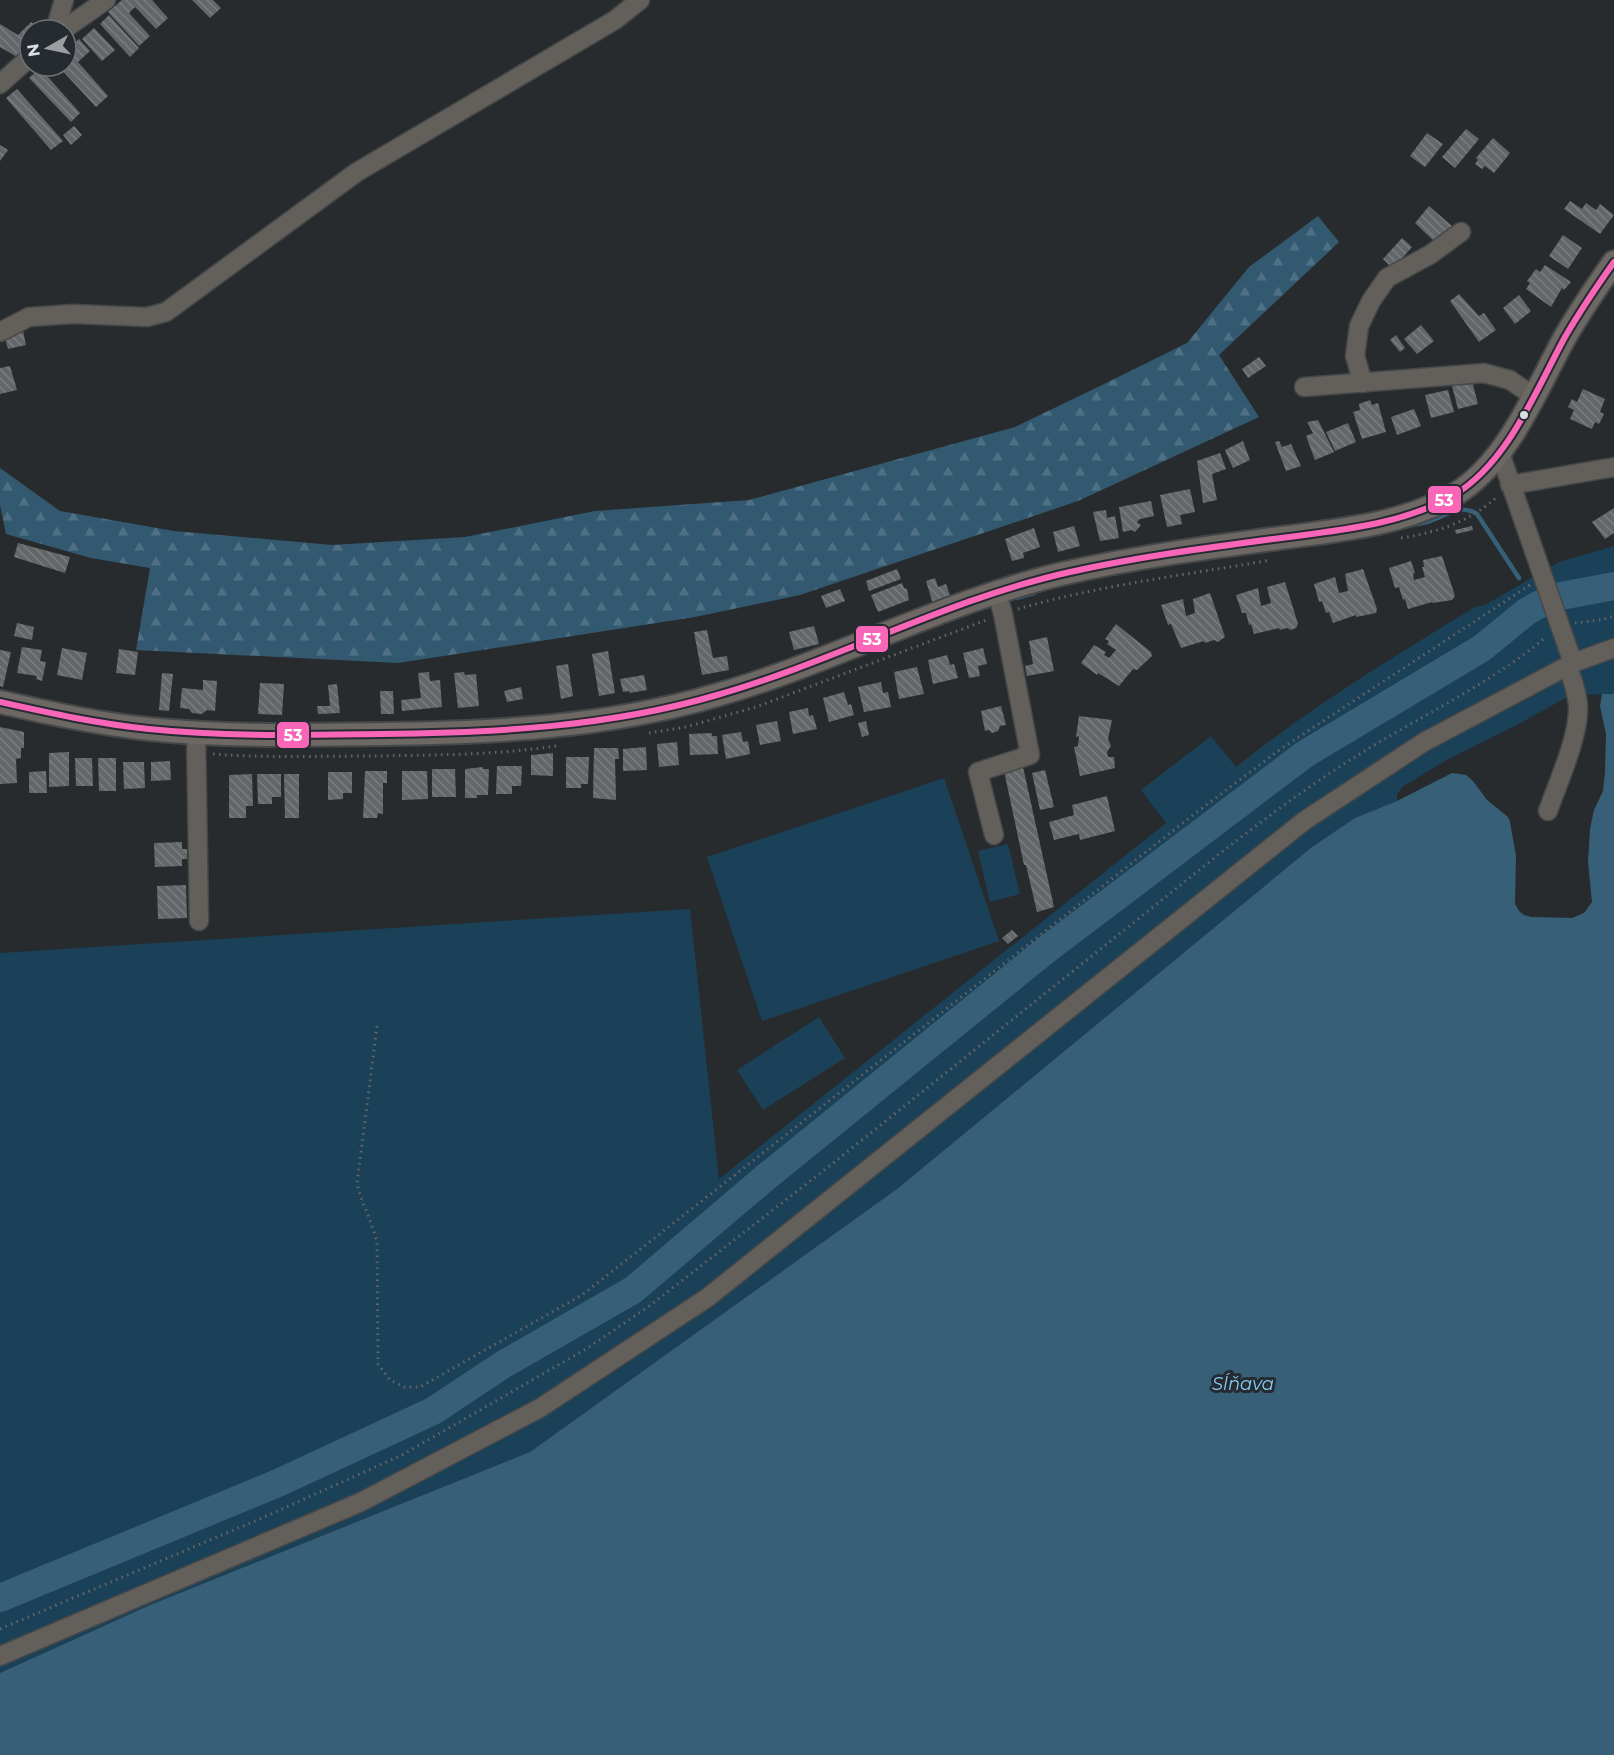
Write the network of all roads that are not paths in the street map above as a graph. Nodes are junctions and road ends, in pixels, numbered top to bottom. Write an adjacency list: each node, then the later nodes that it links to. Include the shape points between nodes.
1 (64, 0): 4 (street)
2 (106, 0): 5 (street)
3 (640, 0): 10 (street, via 615,20 357,172 166,312 147,317 29,317)
4 (59, 18)
5 (78, 20)
6 (18, 68): 7 (street)
7 (0, 84)
8 (1461, 232): 11 (street, via 1388,278 1371,301 1359,326 1355,356)
9 (1614, 262): 13 (main road, via 1569,330)
10 (0, 332)
11 (1363, 383): 12 (street); 13 (street, via 1484,373 1510,380)
12 (1304, 387)
13 (1533, 396): 14 (main road)
14 (1500, 453): 16 (street); 17 (main road, via 1456,494 1402,516 1099,566)
15 (1614, 467): 16 (street)
16 (1510, 485): 19 (street)
17 (997, 593): 21 (main road, via 779,676 643,712 490,731 347,735); 23 (street, via 1030,755 978,772)
18 (1613, 650): 19 (street)
19 (1570, 664): 22 (street, via 1578,712 1574,737); 25 (street, via 1424,742 1304,821 707,1299 540,1408 361,1502)
20 (0, 702): 21 (main road, via 113,724)
21 (196, 733): 24 (street)
22 (1548, 811)
23 (994, 835)
24 (199, 921)
25 (0, 1656)

